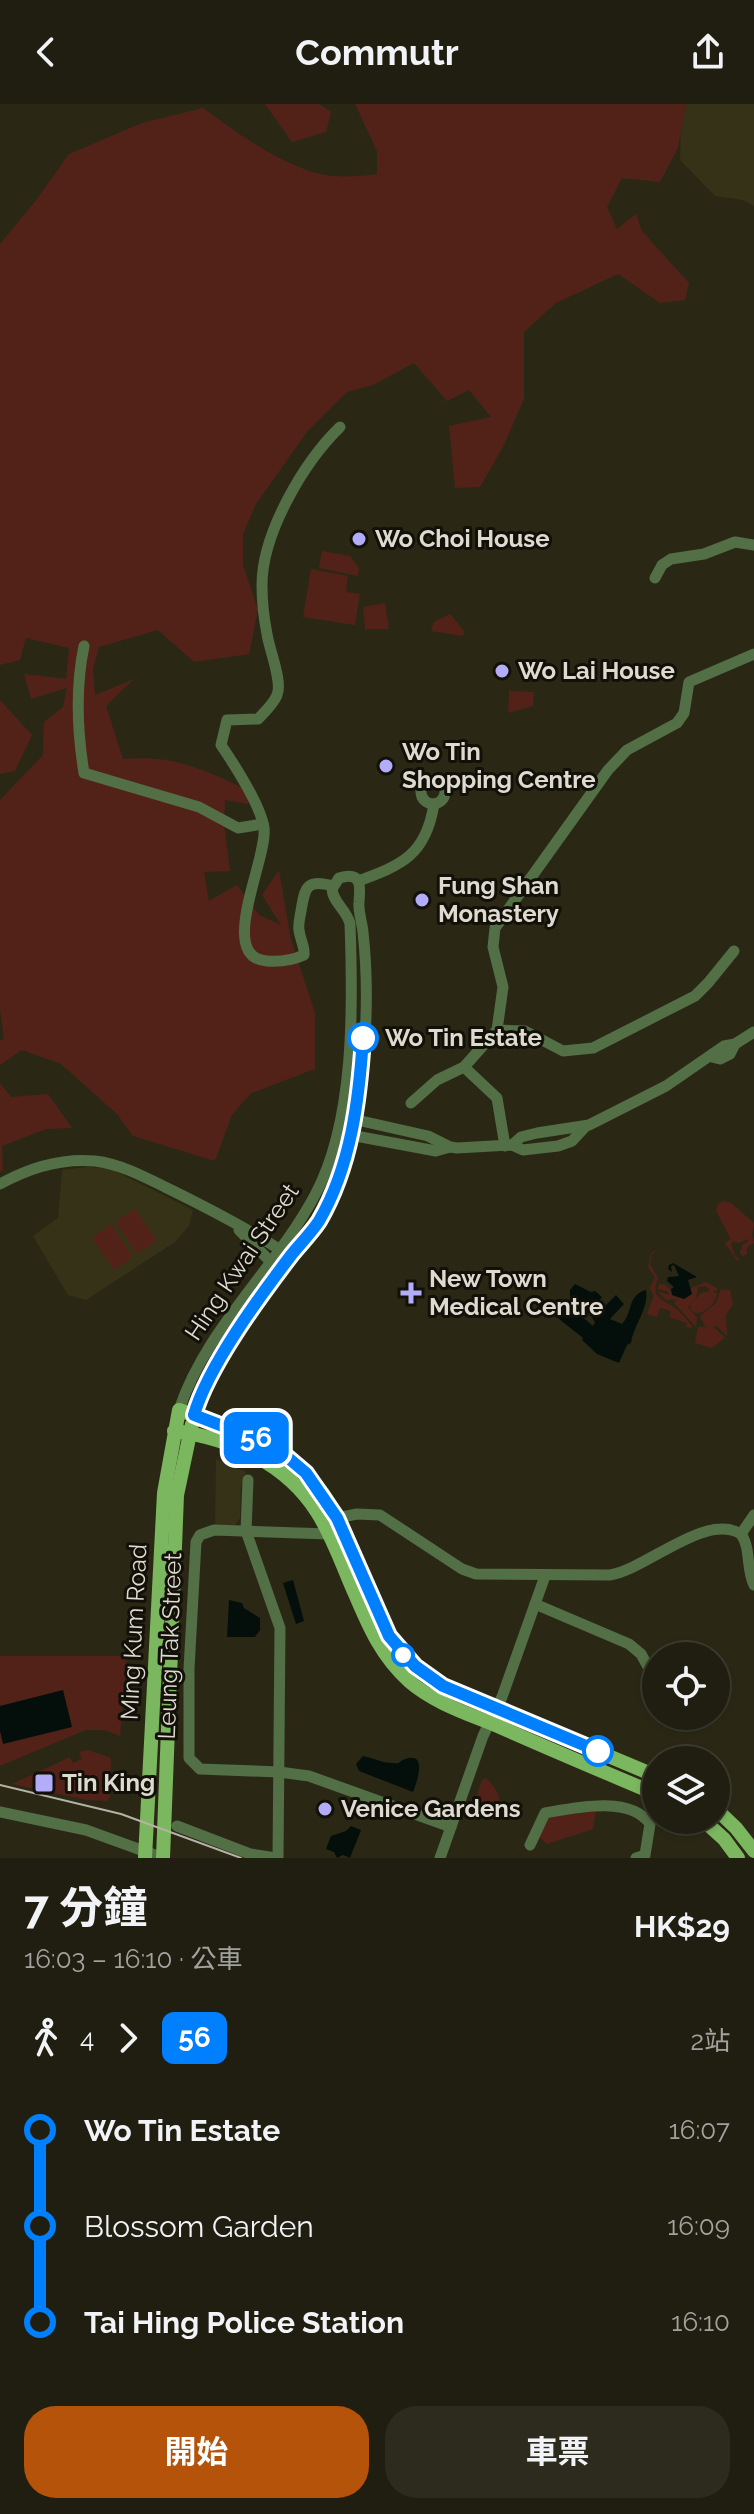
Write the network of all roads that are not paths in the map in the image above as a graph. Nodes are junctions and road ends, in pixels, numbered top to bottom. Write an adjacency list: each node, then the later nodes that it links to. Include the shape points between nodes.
1 (340, 427): 7 (street, via 297,484 268,543 262,584 278,694 258,719 230,719 224,726 221,745)
2 (754, 545): 3 (street, via 735,542 671,559)
3 (655, 578)
4 (84, 646): 7 (street, via 77,733 84,773 199,807 238,828)
5 (754, 654): 13 (street, via 689,682 677,723 617,759 497,924 493,947 503,987)
6 (434, 804): 8 (street, via 408,860)
7 (263, 824): 9 (street, via 260,864 244,918 250,954 274,962 304,955 298,927 306,888)
8 (358, 881): 9 (street, via 344,876); 10 (street, Hing Kwai Street)
9 (333, 886): 11 (street, Hing Kwai Street)
10 (359, 900): 11 (street, via 345,906); 18 (street, Hing Kwai Street, via 365,1012)
11 (337, 902): 17 (street, Hing Kwai Street, via 348,914 352,960)
12 (734, 951): 13 (street, via 695,996 593,1048 563,1051 525,1031)
13 (497, 1030): 15 (street)
14 (754, 1032): 21 (street, via 730,1054 712,1057 585,1127 572,1141 523,1150)
15 (464, 1067): 16 (street, via 437,1080); 21 (street, via 497,1098)
16 (411, 1103)
17 (340, 1116): 18 (street); 19 (street, Hing Kwai Street)
18 (354, 1119): 20 (street, Hing Kwai Street); 22 (street, via 428,1136)
19 (336, 1132): 20 (street); 25 (street, Hing Kwai Street, via 316,1193)
20 (350, 1135): 22 (street, via 436,1151); 26 (street, Hing Kwai Street, via 335,1188 318,1222)
21 (508, 1146): 22 (street)
22 (450, 1147)
23 (0, 1184): 24 (street, via 44,1166 98,1161 134,1172)
24 (231, 1221): 25 (street); 27 (street)
25 (279, 1249): 26 (street); 27 (street, Hing Kwai Street)
26 (291, 1256): 28 (street, Hing Kwai Street)
27 (269, 1263): 28 (street); 29 (street, Hing Kwai Street, via 210,1347)
28 (281, 1270): 30 (street, Hing Kwai Street, via 208,1379)
29 (179, 1410): 30 (main road); 31 (main road, Ming Kum Road)
30 (194, 1415): 31 (main road, Ming Kum Road); 34 (main road, via 252,1436 286,1456 314,1483)
31 (182, 1432): 36 (main road, via 248,1452 273,1466 310,1501); 54 (main road, Ming Kum Road, via 164,1493); 55 (main road, Ming Kum Road)
32 (248, 1480): 35 (street)
33 (754, 1515): 37 (street)
34 (337, 1518): 38 (street, via 380,1515 472,1573); 42 (main road, via 382,1624 405,1657 443,1686)
35 (246, 1531): 36 (street, Leung Tak Street); 45 (street, via 280,1628); 45 (street, Leung Tak Street, via 208,1531 196,1542 187,1750 200,1769)
36 (329, 1534): 43 (main road, via 370,1630 392,1664 435,1699)
37 (741, 1534): 38 (street, via 733,1530 693,1535 618,1574); 39 (street)
38 (545, 1576): 40 (street)
39 (754, 1585)
40 (535, 1604): 41 (street, via 629,1644); 42 (street)
41 (642, 1656)
42 (496, 1708): 43 (street); 44 (main road)
43 (489, 1723): 46 (main road); 50 (street)
44 (642, 1770)
45 (279, 1772): 50 (street, Leung Tak Street, via 309,1776); 56 (street)
46 (642, 1788)
47 (0, 1812): 54 (street, via 86,1830)
48 (730, 1822): 53 (main road)
49 (177, 1826): 56 (street, via 250,1854)
50 (451, 1827): 57 (street)
51 (718, 1834): 59 (main road)
52 (530, 1845): 58 (street, via 545,1813 615,1804 650,1824 645,1855)
53 (754, 1851)
54 (145, 1855): 55 (street)
55 (163, 1858)
56 (277, 1858)
57 (440, 1858)
58 (636, 1858)
59 (738, 1858)

